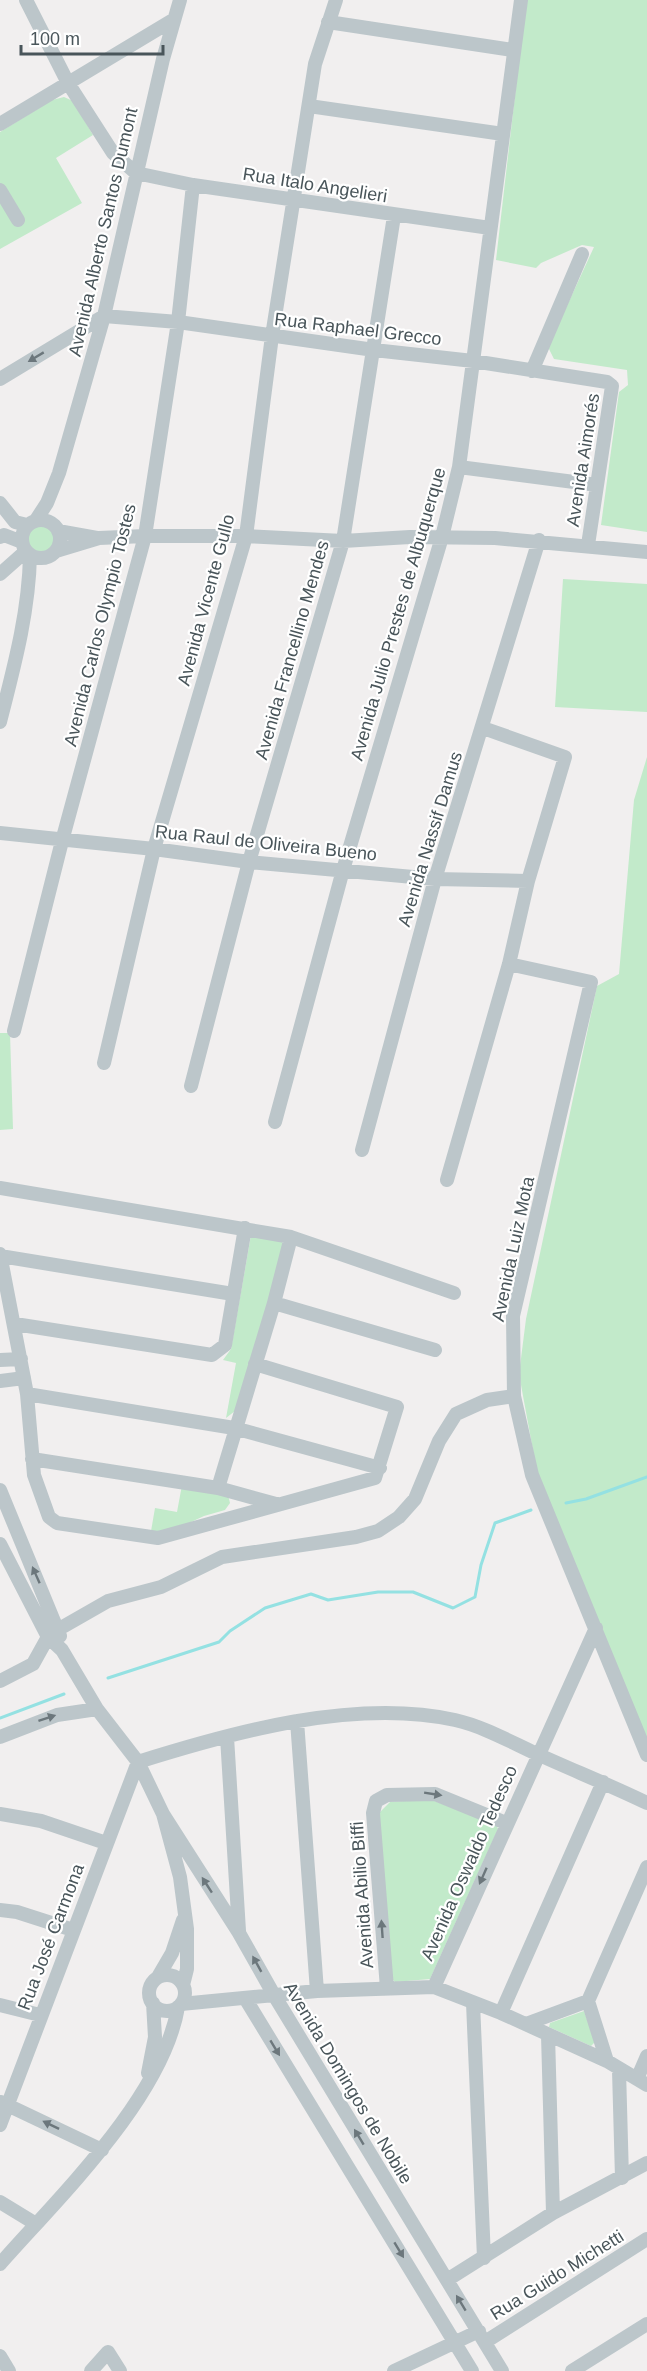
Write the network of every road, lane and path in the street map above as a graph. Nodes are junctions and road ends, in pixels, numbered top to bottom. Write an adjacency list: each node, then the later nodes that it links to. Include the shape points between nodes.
1 (26, 0): 10 (street)
2 (180, 0): 5 (street, Avenida Alberto Santos Dumont)
3 (336, 0): 6 (street, Avenida Vicente Gullo)
4 (521, 0): 8 (street, Avenida Julio Prestes de Albuquerque)
5 (173, 20): 7 (street); 9 (street, Avenida Alberto Santos Dumont)
6 (328, 22): 8 (street); 11 (street, Avenida Vicente Gullo, via 315,64)
7 (142, 39): 9 (street); 10 (street)
8 (513, 50): 13 (street, Avenida Julio Prestes de Albuquerque)
9 (163, 59): 14 (street, Avenida Alberto Santos Dumont)
10 (68, 83): 12 (street); 14 (street, via 113,153)
11 (309, 106): 13 (street); 17 (street, Avenida Vicente Gullo)
12 (0, 124)
13 (503, 134): 20 (street, Avenida Julio Prestes de Albuquerque)
14 (136, 173): 15 (street, Rua Italo Angelieri); 22 (street, Avenida Alberto Santos Dumont)
15 (193, 185): 17 (street, Rua Italo Angelieri); 23 (street, Avenida Carlos Olympio Tostes)
16 (0, 190): 19 (street)
17 (294, 199): 18 (street, Rua Italo Angelieri); 24 (street, Avenida Vicente Gullo)
18 (394, 216): 20 (street, Rua Italo Angelieri); 25 (street, Avenida Francellino Mendes)
19 (18, 220)
20 (490, 228): 26 (street, Avenida Julio Prestes de Albuquerque)
21 (582, 254): 27 (street)
22 (104, 316): 23 (street, Rua Raphael Grecco); 28 (street, one-way to 28); 31 (street, Avenida Alberto Santos Dumont)
23 (178, 322): 24 (street, Rua Raphael Grecco); 36 (street, Avenida Carlos Olympio Tostes)
24 (272, 336): 25 (street, Rua Raphael Grecco); 37 (street, Avenida Vicente Gullo)
25 (374, 350): 26 (street, Rua Raphael Grecco); 42 (street, Avenida Francellino Mendes)
26 (473, 361): 27 (street, Rua Raphael Grecco); 30 (street, Avenida Julio Prestes de Albuquerque)
27 (532, 371): 29 (street, Rua Raphael Grecco)
28 (0, 379)
29 (607, 382): 32 (street, Avenida Aimorés, via 612,386)
30 (459, 467): 32 (street); 39 (street, Avenida Julio Prestes de Albuquerque)
31 (59, 473): 34 (street, Avenida Alberto Santos Dumont, via 47,502); 35 (street, Avenida Alberto Santos Dumont)
32 (597, 485): 43 (street, Avenida Aimorés)
33 (0, 503): 34 (street, via 15,522)
34 (32, 523): 35 (street, via 47,521); 44 (street)
35 (57, 529): 40 (street); 46 (street, via 60,541)
36 (145, 536): 37 (street); 40 (street); 52 (street, Avenida Carlos Olympio Tostes)
37 (246, 536): 42 (street); 53 (street, Avenida Vicente Gullo)
38 (0, 537): 44 (street)
39 (442, 537): 41 (street); 42 (street); 55 (street, Avenida Julio Prestes de Albuquerque)
40 (99, 538): 46 (street)
41 (539, 540): 43 (street); 50 (street, Avenida Nassif Damus)
42 (343, 541): 54 (street, Avenida Francellino Mendes)
43 (588, 545): 45 (street)
44 (26, 549): 46 (street, via 42,559); 47 (street); 48 (street)
45 (647, 552)
46 (52, 554): 48 (street)
47 (0, 574)
48 (26, 598): 49 (street)
49 (0, 722)
50 (483, 728): 56 (street, Avenida Nassif Damus); 57 (street, via 565,757)
51 (0, 833): 52 (street, Rua Raul de Oliveira Bueno)
52 (62, 841): 53 (street, Rua Raul de Oliveira Bueno); 59 (street, Avenida Carlos Olympio Tostes)
53 (154, 849): 54 (street, Rua Raul de Oliveira Bueno); 60 (street, Avenida Vicente Gullo)
54 (249, 862): 55 (street, Rua Raul de Oliveira Bueno); 61 (street, Avenida Francellino Mendes)
55 (343, 870): 56 (street, Rua Raul de Oliveira Bueno); 62 (street, Avenida Julio Prestes de Albuquerque)
56 (435, 879): 57 (street, Rua Raul de Oliveira Bueno); 63 (street, Avenida Nassif Damus)
57 (528, 881): 58 (street)
58 (509, 964): 64 (street); 80 (street, Avenida Luiz Mota, via 591,982 513,1316)
59 (14, 1031)
60 (104, 1063)
61 (191, 1086)
62 (275, 1122)
63 (362, 1150)
64 (447, 1180)
65 (0, 1188): 66 (street)
66 (245, 1228): 67 (street); 70 (street)
67 (291, 1237): 69 (street); 71 (street)
68 (0, 1255): 70 (street); 72 (street)
69 (454, 1293)
70 (233, 1294): 72 (street, via 225,1344 212,1355)
71 (274, 1303): 73 (street); 76 (street)
72 (15, 1324): 74 (street)
73 (435, 1350)
74 (21, 1359): 75 (street); 77 (street)
75 (0, 1360)
76 (255, 1364): 81 (street); 83 (street, via 397,1407)
77 (24, 1378): 78 (street); 79 (street)
78 (0, 1381)
79 (27, 1394): 81 (street); 82 (street)
80 (514, 1396): 91 (street, Avenida Luiz Mota, via 532,1475); 92 (street, via 487,1400 456,1414 439,1441 415,1499 399,1517 378,1531 356,1538 222,1557 160,1587 108,1600)
81 (234, 1428): 83 (street); 84 (street)
82 (32, 1459): 84 (street); 88 (street, via 49,1517 57,1523 158,1538)
83 (380, 1468): 87 (street, via 375,1478)
84 (218, 1488): 86 (street)
85 (0, 1490): 92 (street, one-way to 85)
86 (236, 1493): 87 (street); 88 (street)
87 (276, 1504): 88 (street)
88 (237, 1516)
89 (0, 1544): 90 (street)
90 (6, 1571): 92 (street)
91 (596, 1628): 98 (street, Avenida Oswaldo Tedesco); 99 (street, Avenida Luiz Mota)
92 (54, 1633): 93 (street, via 33,1664); 94 (street)
93 (0, 1681)
94 (97, 1708): 96 (street, one-way to 94, via 57,1715); 100 (street)
95 (297, 1721): 97 (street); 98 (street, via 423,1714 457,1720); 116 (street)
96 (0, 1737)
97 (227, 1737): 100 (street); 111 (street)
98 (537, 1754): 101 (street); 105 (street, Avenida Oswaldo Tedesco)
99 (647, 1755)
100 (138, 1762): 104 (street); 106 (street, Rua José Carmona)
101 (603, 1782): 102 (street); 125 (street)
102 (647, 1803)
103 (0, 1814): 106 (street, via 41,1821)
104 (163, 1814): 109 (street); 111 (street, Avenida Domingos de Nobile, one-way to 104)
105 (506, 1823): 114 (street, Avenida Oswaldo Tedesco, one-way to 114); 115 (street, Avenida Abilio Biffi, one-way to 105, via 373,1810 376,1801 387,1795 435,1794)
106 (106, 1843): 110 (street, Rua José Carmona)
107 (647, 1867): 120 (street)
108 (0, 1910): 110 (street)
109 (185, 1912): 112 (street, via 172,1953); 113 (street, via 188,1949)
110 (73, 1930): 126 (street, Rua José Carmona)
111 (240, 1933): 117 (street, Avenida Domingos de Nobile, one-way to 111)
112 (158, 1977): 113 (street, via 170,1975); 121 (street, via 151,1986)
113 (184, 1986): 119 (street); 124 (street)
114 (434, 1987): 115 (street); 122 (street)
115 (387, 1988): 116 (street)
116 (317, 1991): 117 (street)
117 (274, 1995): 118 (street); 140 (street, Avenida Domingos de Nobile, one-way to 117)
118 (245, 1998): 119 (street); 142 (street, one-way to 142)
119 (220, 1999): 124 (street)
120 (588, 2001): 127 (street); 130 (street)
121 (153, 2003): 124 (street, via 162,2010); 133 (street, via 154,2053)
122 (473, 2003): 125 (street); 145 (street)
123 (0, 2005): 126 (street)
124 (179, 2005): 133 (street, via 170,2043)
125 (501, 2013): 127 (street)
126 (40, 2015): 134 (street, Rua José Carmona)
127 (526, 2024): 128 (street)
128 (548, 2035): 130 (street); 141 (street)
129 (647, 2056): 132 (street)
130 (607, 2061): 131 (street)
131 (618, 2070): 132 (street); 138 (street)
132 (642, 2082)
133 (145, 2087): 136 (street)
134 (4, 2102): 135 (street, Rua José Carmona); 136 (street, one-way to 134)
135 (0, 2125)
136 (102, 2150): 143 (street)
137 (647, 2163): 138 (street)
138 (622, 2178): 141 (street)
139 (0, 2202): 143 (street)
140 (400, 2204): 142 (street); 147 (street, Avenida Domingos de Nobile)
141 (554, 2213): 145 (street)
142 (379, 2217): 150 (street, one-way to 150)
143 (36, 2224): 146 (street)
144 (647, 2239): 149 (street, Rua Guido Michetti)
145 (484, 2258): 147 (street)
146 (0, 2264)
147 (447, 2280): 149 (street, Avenida Domingos de Nobile, one-way to 147)
148 (647, 2324): 158 (street)
149 (482, 2336): 150 (street, Rua Guido Michetti); 157 (street, Avenida Domingos de Nobile)
150 (456, 2343): 155 (street, Rua Guido Michetti); 156 (street)
151 (0, 2356): 152 (street)
152 (9, 2371)
153 (91, 2371): 154 (street, via 108,2352)
154 (120, 2371)
155 (394, 2371)
156 (472, 2371)
157 (502, 2371)
158 (572, 2371)

